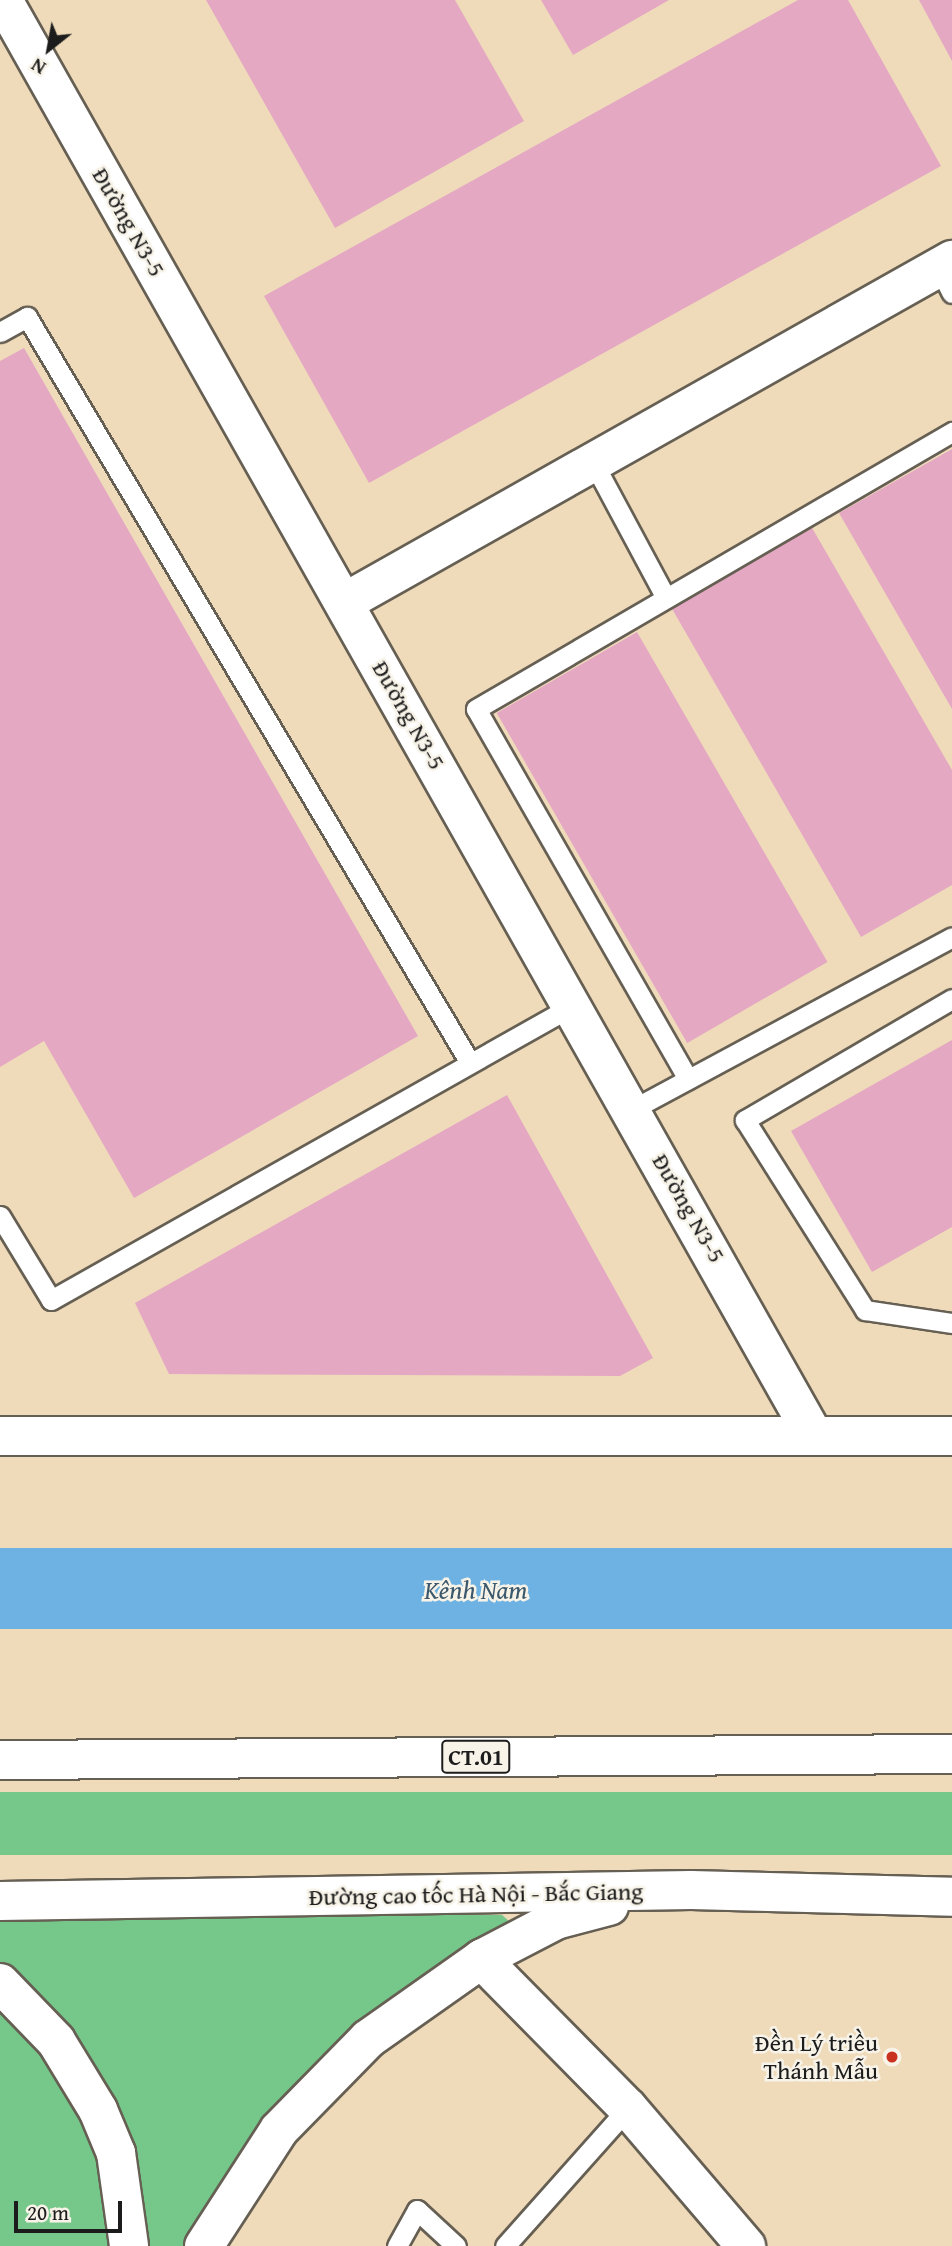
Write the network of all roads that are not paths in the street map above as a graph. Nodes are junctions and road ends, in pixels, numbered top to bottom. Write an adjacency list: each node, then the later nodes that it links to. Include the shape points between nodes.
1 (3, 0): 7 (main road, Đường N3-5)
2 (948, 274): 5 (main road)
3 (0, 332): 11 (lane, via 27,317)
4 (952, 432): 6 (lane)
5 (593, 462): 6 (lane); 7 (main road)
6 (666, 598): 12 (lane, via 476,709)
7 (345, 601): 10 (main road, Đường N3-5)
8 (952, 937): 12 (lane)
9 (952, 999): 15 (lane, via 744,1120 865,1310)
10 (574, 1005): 11 (lane); 13 (main road, Đường N3-5)
11 (469, 1061): 14 (lane, via 51,1300)
12 (688, 1079): 13 (lane)
13 (633, 1109): 16 (main road, Đường N3-5)
14 (0, 1216)
15 (952, 1323)
16 (812, 1433): 17 (main road); 18 (main road)
17 (0, 1436)
18 (952, 1436)
19 (952, 1754): 20 (main road, CT.01)
20 (0, 1760)
21 (691, 1890): 22 (main road, Đường cao tốc Hà Nội - Bắc Giang); 23 (main road, Đường cao tốc Hà Nội - Bắc Giang); 24 (main road, via 575,1913)
22 (952, 1897)
23 (0, 1901)
24 (481, 1959): 26 (main road); 28 (main road, via 424,1995 319,2084 247,2172)
25 (0, 1983): 27 (main road, via 57,2041 98,2110 116,2153)
26 (628, 2108): 31 (lane); 32 (main road)
27 (129, 2246)
28 (204, 2246)
29 (397, 2246): 30 (lane, via 416,2210)
30 (456, 2246)
31 (505, 2246)
32 (746, 2246)

